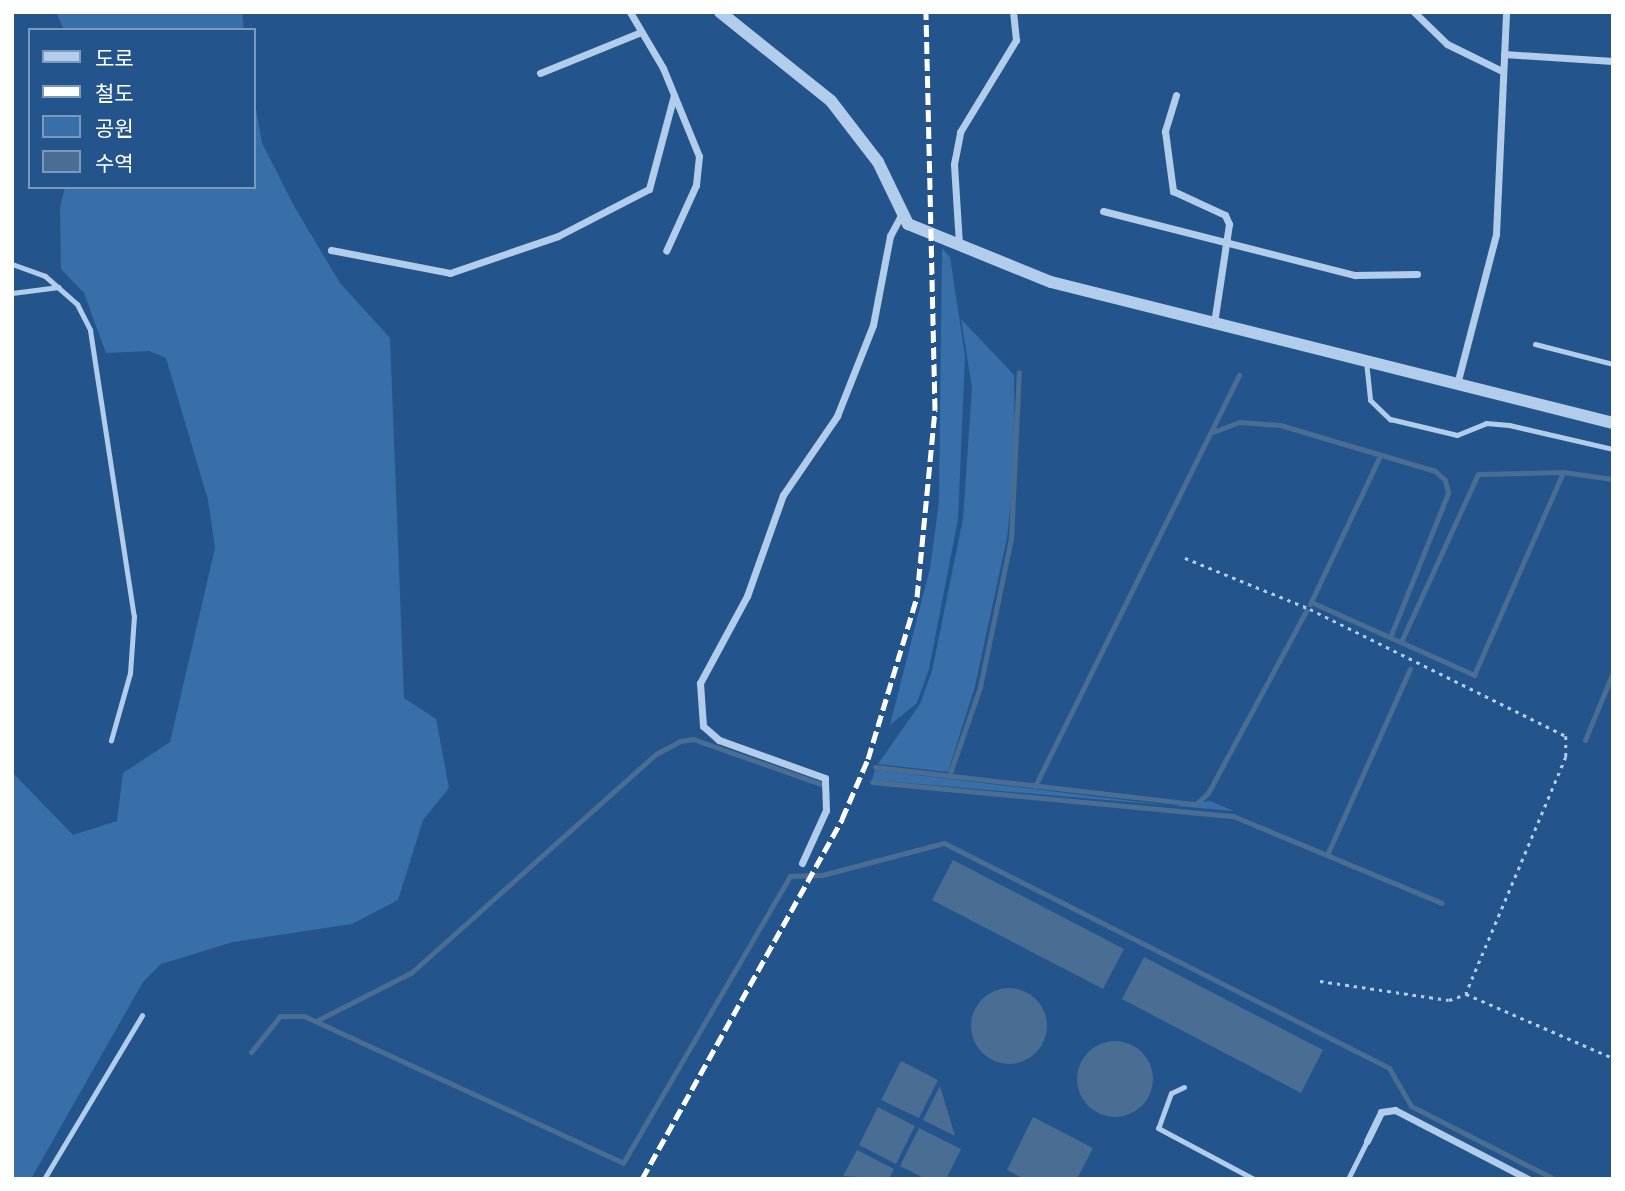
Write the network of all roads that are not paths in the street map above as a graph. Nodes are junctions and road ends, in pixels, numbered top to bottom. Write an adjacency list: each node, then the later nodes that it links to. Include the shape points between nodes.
1 (630, 12): 6 (street)
2 (720, 12): 14 (street, via 831,101 878,162)
3 (1013, 12): 16 (street, via 1016,40 960,132 954,164)
4 (1414, 12): 9 (street, via 1447,44)
5 (1506, 12): 7 (street)
6 (641, 32): 10 (street); 11 (street)
7 (1504, 54): 8 (street); 9 (street)
8 (1613, 61)
9 (1503, 71): 27 (street, via 1496,234)
10 (540, 73)
11 (674, 95): 17 (street, via 649,189 558,236 450,273); 18 (street, via 700,169)
12 (1176, 95): 15 (street, via 1165,131 1173,191 1225,215)
13 (1103, 211): 15 (street)
14 (901, 215): 16 (street, via 908,224); 31 (street, via 890,236 873,325 837,416 783,495 747,596 699,683 703,726 719,740 825,778 826,810)
15 (1228, 243): 20 (street, via 1355,275); 23 (street)
16 (959, 244): 23 (street, via 1051,282)
17 (331, 250)
18 (666, 251)
19 (12, 264): 21 (lane, via 30,268)
20 (1417, 274)
21 (59, 287): 22 (lane); 30 (lane, via 77,304 90,330 130,570 132,660)
22 (12, 293)
23 (1214, 323): 25 (street)
24 (1535, 344): 26 (lane)
25 (1366, 361): 27 (street); 29 (lane, via 1370,400 1390,419 1457,435 1486,423 1509,425)
26 (1613, 364)
27 (1457, 384): 28 (street)
28 (1613, 423)
29 (1613, 449)
30 (111, 740)
31 (802, 863)
32 (142, 1015): 36 (lane)
33 (1184, 1087): 37 (lane, via 1171,1093 1158,1128)
34 (1367, 1140): 35 (street, via 1381,1112 1395,1110); 38 (lane)
35 (1511, 1170): 39 (lane); 40 (street)
36 (44, 1179)
37 (1254, 1179)
38 (1348, 1179)
39 (1506, 1179)
40 (1528, 1179)

